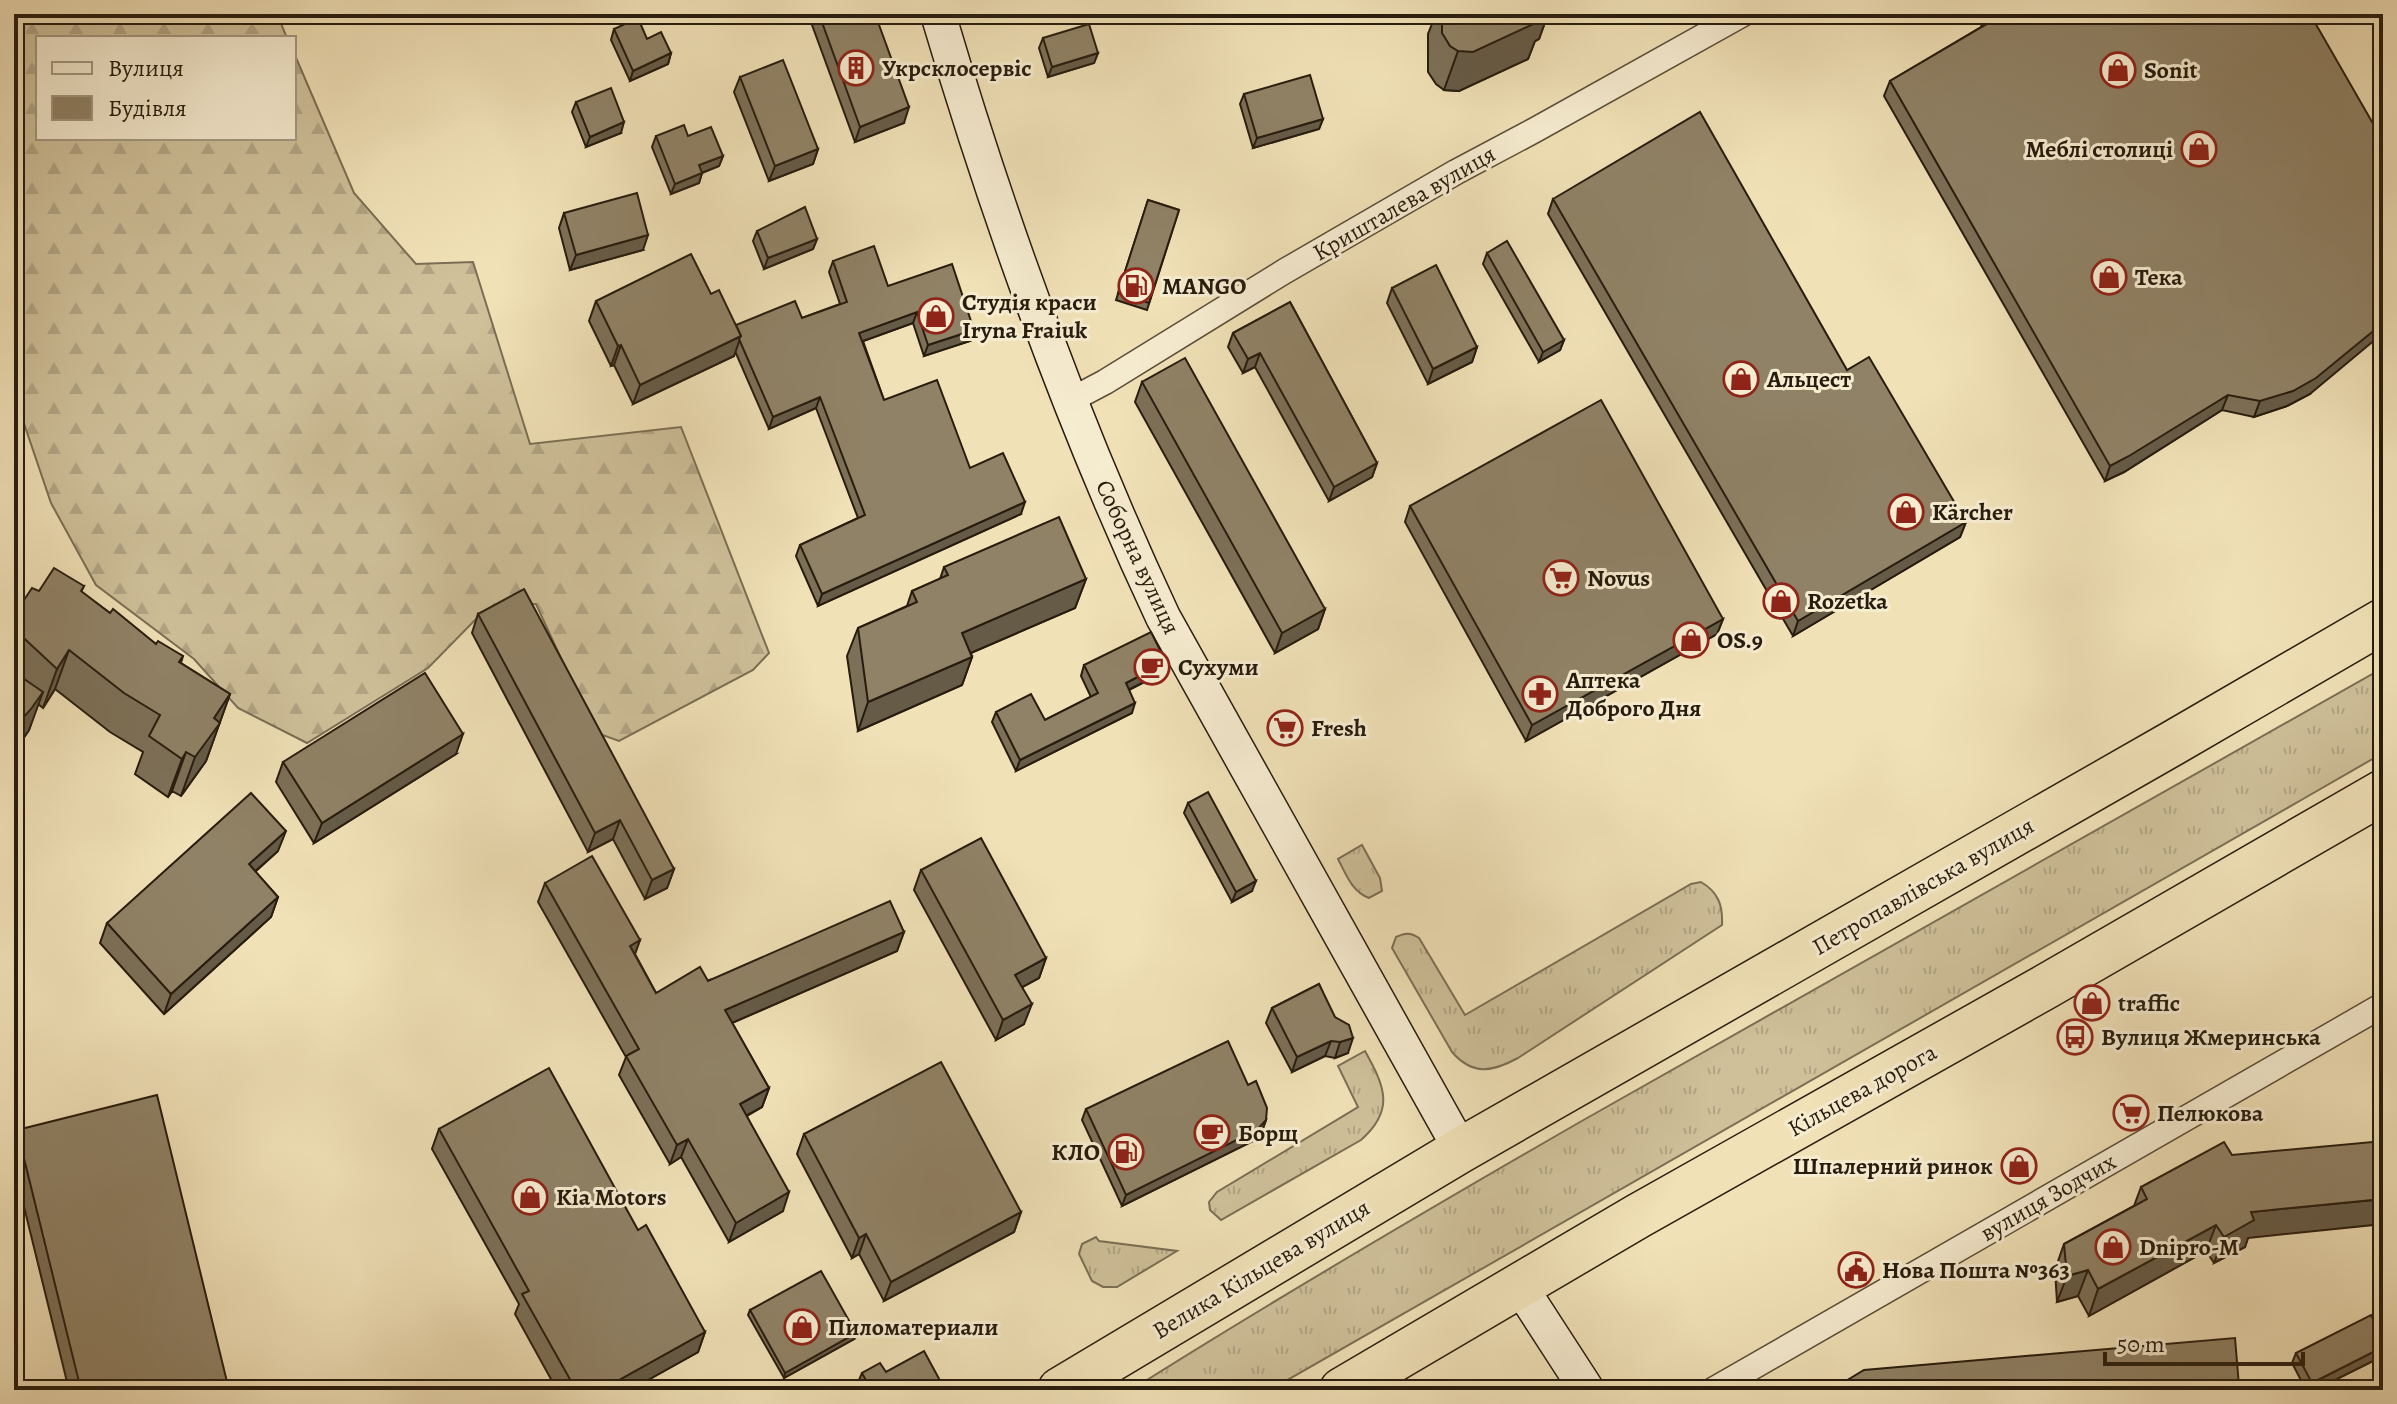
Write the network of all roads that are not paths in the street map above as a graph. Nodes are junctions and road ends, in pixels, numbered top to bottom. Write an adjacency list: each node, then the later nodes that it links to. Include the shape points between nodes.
1 (938, 14): 3 (main road, Соборна вулиця, via 984,164)
2 (1743, 14): 3 (street, Кришталева вулиця, via 1456,172)
3 (1069, 401): 7 (main road, Соборна вулиця, via 1163,617)
4 (2383, 621): 7 (highway, Петропавлівська вулиця)
5 (2383, 792): 8 (highway, Кільцева дорога)
6 (2383, 1005): 12 (street, вулиця Зодчих)
7 (1461, 1150): 9 (highway, Велика Кільцева вулиця)
8 (1519, 1285): 10 (highway, Кільцева дорога); 11 (main road)
9 (1060, 1390)
10 (1342, 1390)
11 (1587, 1390)
12 (1713, 1390)

